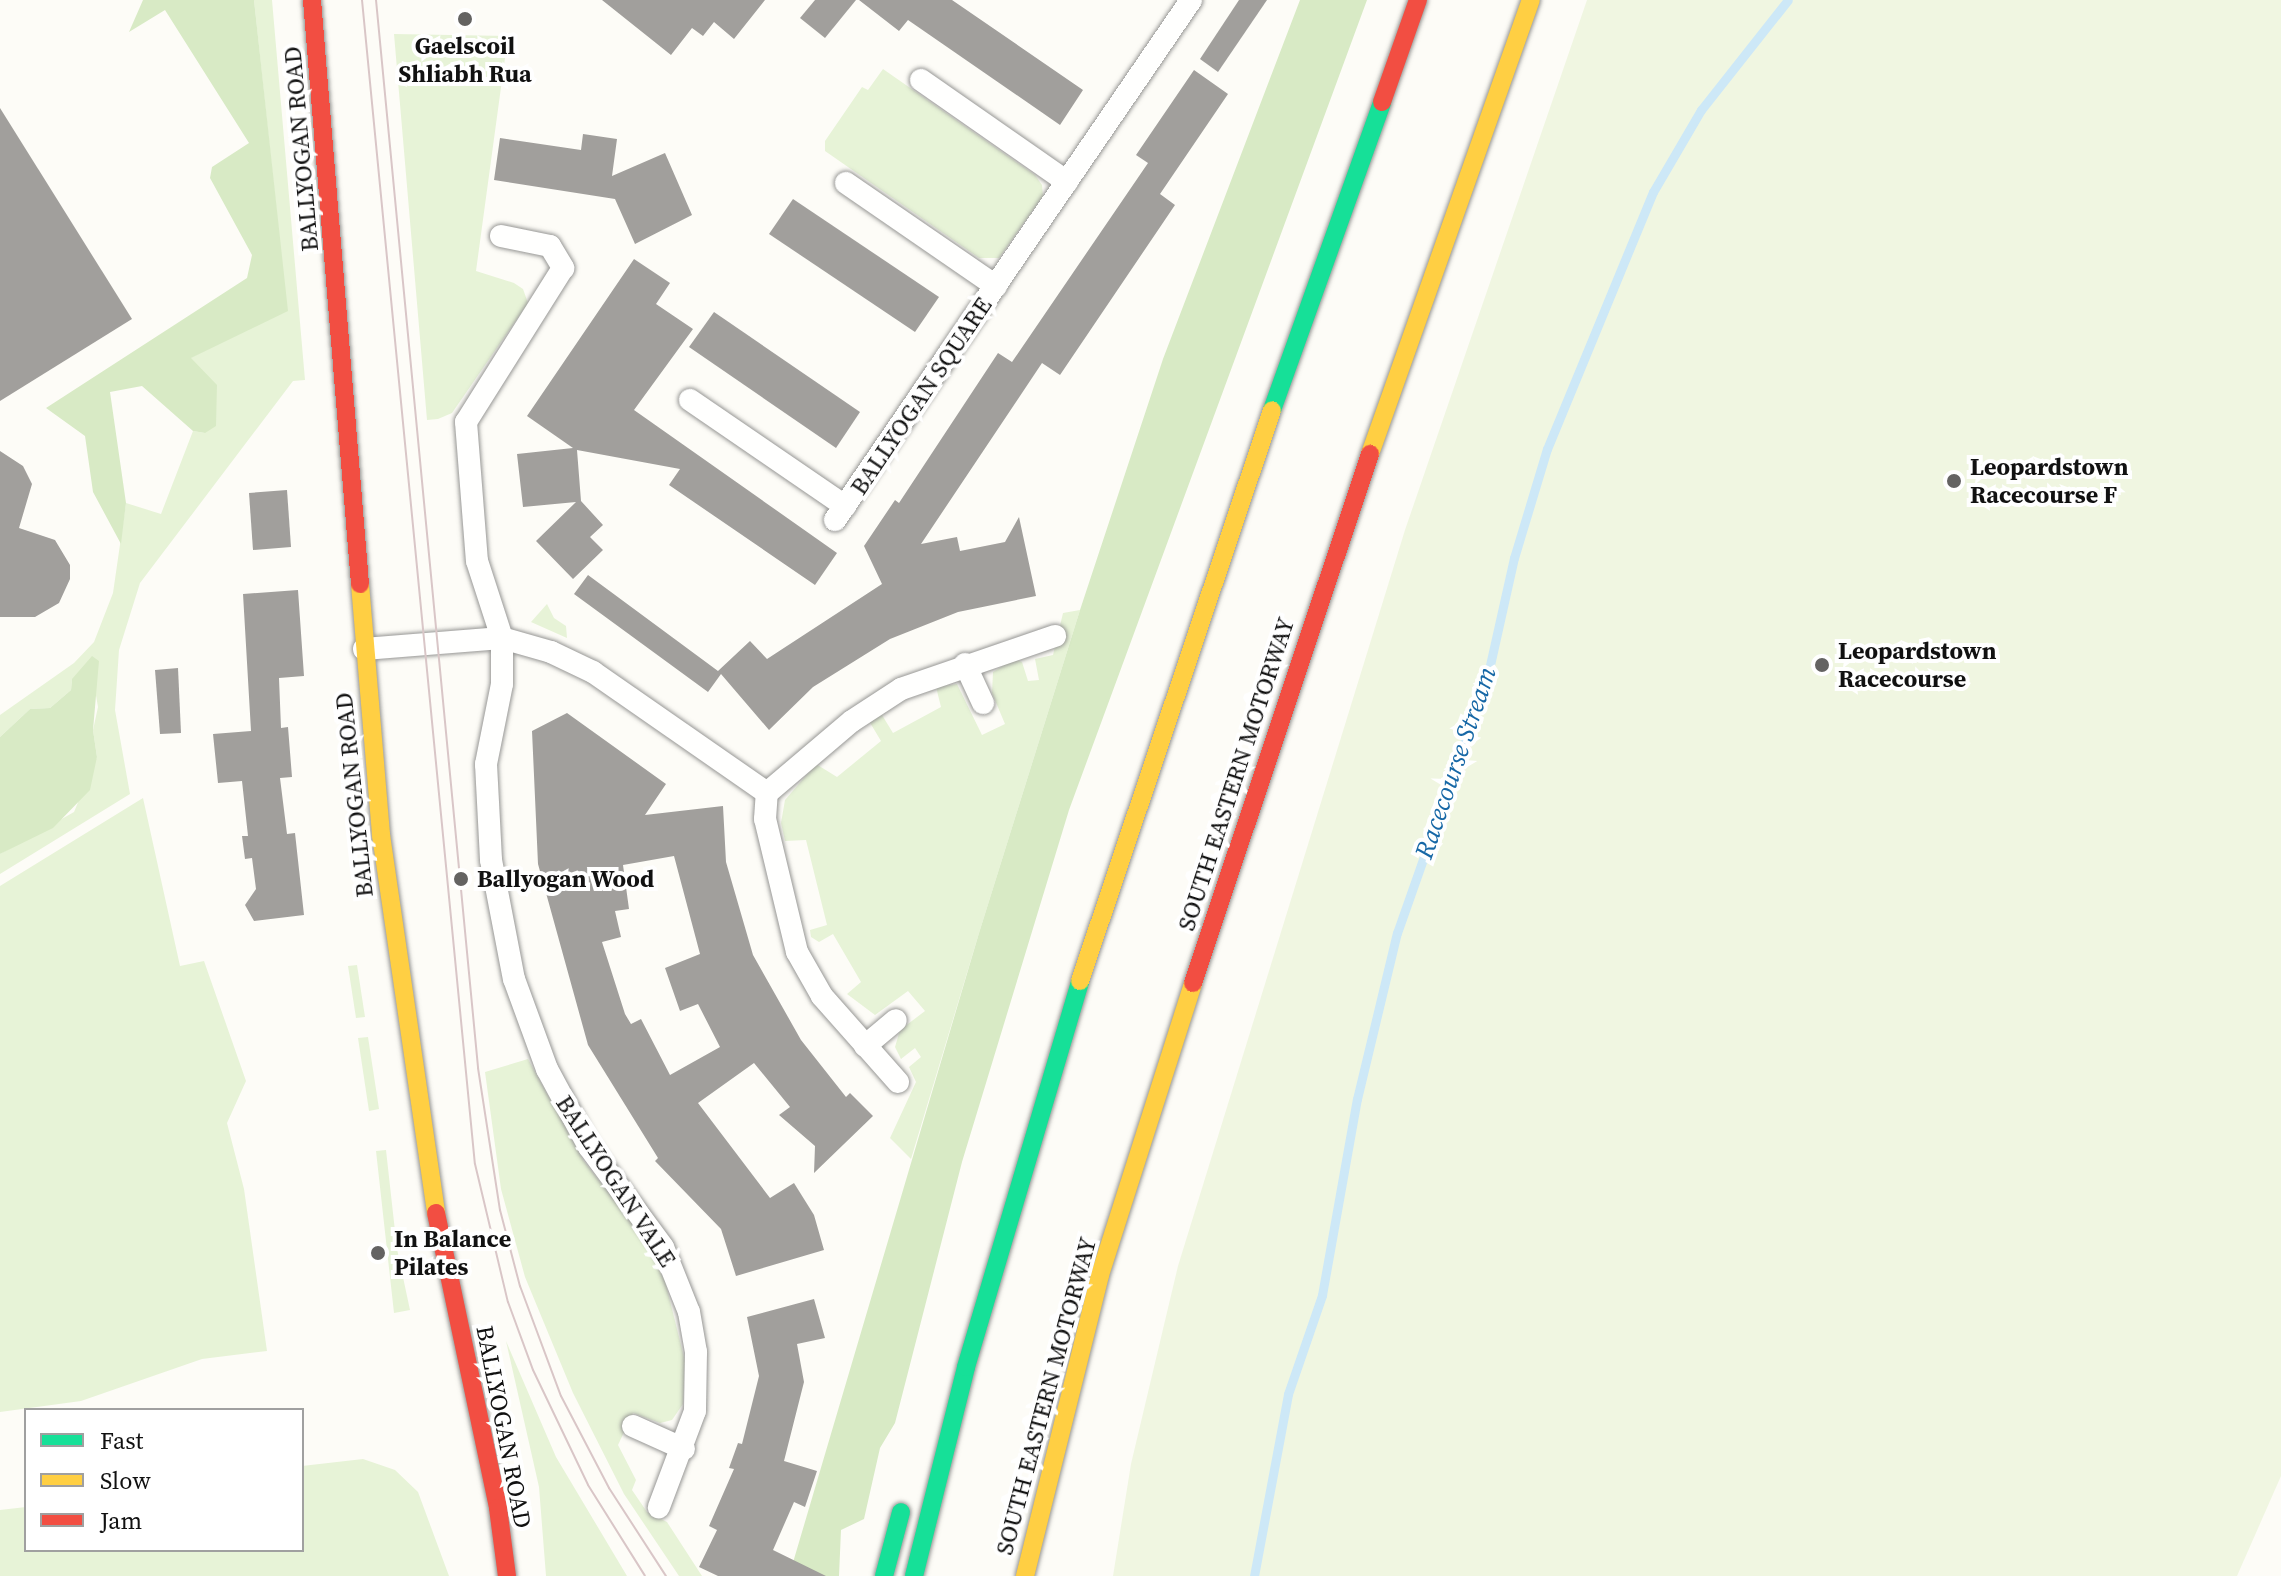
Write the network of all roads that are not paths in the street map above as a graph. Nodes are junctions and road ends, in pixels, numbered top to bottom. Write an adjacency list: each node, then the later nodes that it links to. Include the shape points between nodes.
1 (312, 0): 17 (main road, BALLYOGAN ROAD)
2 (1191, 0): 6 (street, BALLYOGAN SQUARE)
3 (1418, 0): 8 (main road)
4 (1531, 0): 12 (main road, SOUTH EASTERN MOTORWAY)
5 (921, 80): 6 (street)
6 (1067, 182): 11 (street, BALLYOGAN SQUARE)
7 (846, 183): 11 (street, BALLYOGAN SQUARE)
8 (1342, 209): 10 (main road); 32 (main road, via 1097,923 974,1339)
9 (501, 236): 16 (street, via 550,246 563,268 466,422 472,533)
10 (1303, 266)
11 (996, 286): 13 (street, BALLYOGAN SQUARE, via 840,513)
12 (1405, 357): 14 (main road); 33 (main road, SOUTH EASTERN MOTORWAY, via 1254,790 1147,1122 1100,1275)
13 (690, 400)
14 (1360, 550)
15 (1055, 636): 18 (street)
16 (502, 638): 17 (street); 20 (street, via 593,672); 27 (street, BALLYOGAN VALE, via 502,684 486,764 491,860 506,945 524,1011 567,1108 663,1247 679,1279 693,1331 698,1386)
17 (364, 649): 30 (main road, BALLYOGAN ROAD, via 414,1084)
18 (965, 664): 19 (street); 20 (street, via 877,703)
19 (983, 703)
20 (767, 793): 22 (street, via 765,819 797,952 822,996)
21 (896, 1020): 22 (street)
22 (865, 1046): 23 (street)
23 (898, 1082)
24 (1111, 1315): 26 (main road)
25 (633, 1426): 27 (street)
26 (1079, 1442)
27 (684, 1449): 29 (street, BALLYOGAN VALE)
28 (905, 1498): 31 (main road)
29 (659, 1507)
30 (507, 1576)
31 (884, 1576)
32 (914, 1576)
33 (1025, 1576)

